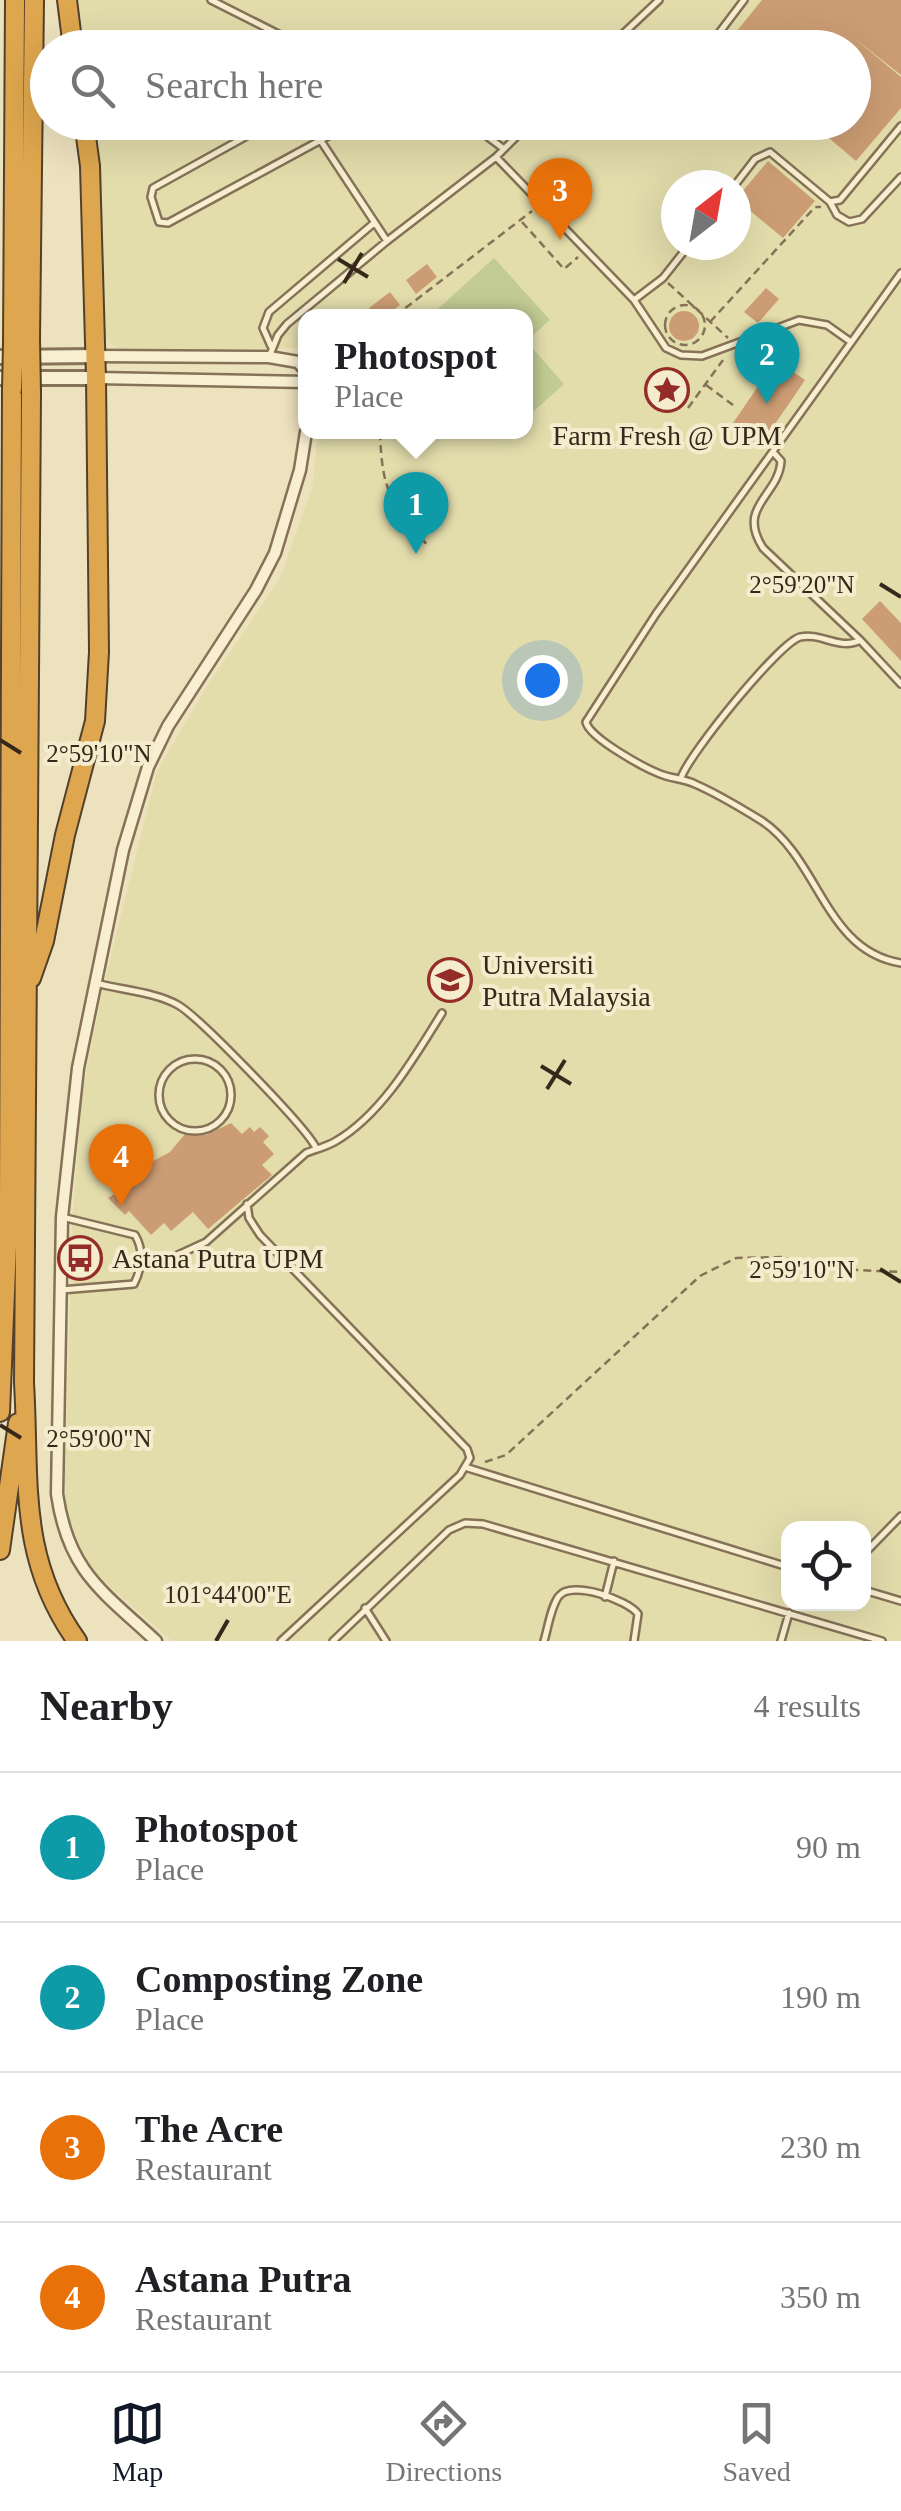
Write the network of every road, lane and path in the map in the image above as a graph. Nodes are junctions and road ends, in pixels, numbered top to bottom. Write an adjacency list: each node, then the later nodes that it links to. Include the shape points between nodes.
1 (15, 0): 40 (highway)
2 (34, 0): 7 (highway)
3 (67, 0): 8 (highway)
4 (210, 0): 9 (lane)
5 (659, 0): 10 (lane)
6 (744, 0): 11 (lane)
7 (32, 30)
8 (71, 30)
9 (270, 30)
10 (627, 30)
11 (722, 30)
12 (30, 69): 40 (highway)
13 (901, 126): 24 (lane)
14 (86, 140): 42 (highway)
15 (240, 140): 18 (lane, via 154,188 159,222)
16 (492, 140): 19 (lane)
17 (513, 140): 19 (lane)
18 (322, 141): 26 (lane)
19 (504, 149): 20 (lane)
20 (496, 156): 23 (lane); 27 (lane)
21 (747, 170): 24 (lane, via 770,152)
22 (901, 177): 24 (lane, via 862,219 849,222)
23 (541, 204): 25 (path); 28 (lane)
24 (831, 205): 37 (path, via 815,208)
25 (521, 221): 28 (path, via 564,269); 34 (path)
26 (374, 222): 27 (lane); 41 (lane, via 269,312 263,328)
27 (387, 241): 33 (lane)
28 (586, 250): 32 (lane)
29 (677, 260): 31 (lane)
30 (901, 273): 38 (lane)
31 (663, 278): 32 (lane); 35 (path)
32 (634, 300): 39 (lane, via 666,348 681,355 702,356)
33 (306, 309)
34 (404, 309)
35 (698, 310): 35 (path, via 705,322 698,340 680,344 669,338 665,319 673,309); 37 (path)
36 (298, 316): 41 (lane)
37 (710, 322): 39 (path)
38 (851, 342): 39 (lane, via 827,325 799,320); 52 (lane)
39 (734, 344): 46 (path)
40 (14, 346): 42 (street); 47 (highway, bridge)
41 (270, 352): 42 (street); 43 (street)
42 (96, 356): 44 (highway)
43 (298, 362)
44 (96, 378): 45 (street); 47 (street); 61 (highway, via 95,721 44,941)
45 (298, 382)
46 (704, 384): 48 (path); 49 (path)
47 (14, 386): 58 (highway); 61 (highway)
48 (733, 405)
49 (688, 408)
50 (305, 439): 60 (street, via 275,554 148,767)
51 (381, 439): 53 (path, via 385,486 396,510)
52 (773, 452): 54 (lane, via 780,470 755,514 755,536); 56 (lane, via 586,722 592,735)
53 (429, 547)
54 (860, 640): 55 (lane); 56 (lane, via 812,636 787,644 695,750)
55 (901, 684)
56 (680, 778): 59 (lane, via 775,832 844,932 871,955)
57 (0, 931): 58 (highway)
58 (10, 951): 65 (highway)
59 (901, 963)
60 (96, 983): 64 (lane, via 180,1006); 68 (street, via 78,1068)
61 (27, 987): 72 (highway)
62 (442, 1013): 64 (lane, via 370,1112 338,1140)
63 (160, 1084): 63 (lane, via 176,1064 200,1059 223,1071 230,1107 203,1131 178,1127 161,1108)
64 (316, 1148): 67 (lane)
65 (8, 1156): 66 (highway); 73 (highway)
66 (0, 1180)
67 (248, 1204): 69 (lane, via 184,1255); 74 (lane, via 260,1234 467,1449)
68 (62, 1217): 69 (lane, via 136,1234); 71 (street)
69 (141, 1261): 71 (lane, via 134,1284)
70 (901, 1272): 74 (path, via 736,1258 700,1276 506,1456)
71 (61, 1290): 87 (street, via 62,1528 94,1584)
72 (24, 1383): 77 (highway); 86 (highway, via 34,1552 52,1603)
73 (0, 1412)
74 (468, 1468): 79 (lane); 88 (lane)
75 (901, 1516): 76 (lane)
76 (871, 1547)
77 (0, 1550)
78 (614, 1561): 81 (lane); 83 (lane, via 465,1523 449,1530); 84 (lane)
79 (781, 1565)
80 (871, 1592): 82 (lane)
81 (605, 1597): 91 (lane, via 567,1589 557,1598); 92 (lane, via 631,1604 638,1614)
82 (901, 1601)
83 (365, 1608): 89 (lane); 90 (lane)
84 (788, 1613): 85 (lane); 93 (lane)
85 (852, 1632): 94 (lane); 95 (lane)
86 (76, 1641)
87 (156, 1641)
88 (281, 1641)
89 (333, 1641)
90 (386, 1641)
91 (544, 1641)
92 (634, 1641)
93 (781, 1641)
94 (850, 1641)
95 (882, 1641)

